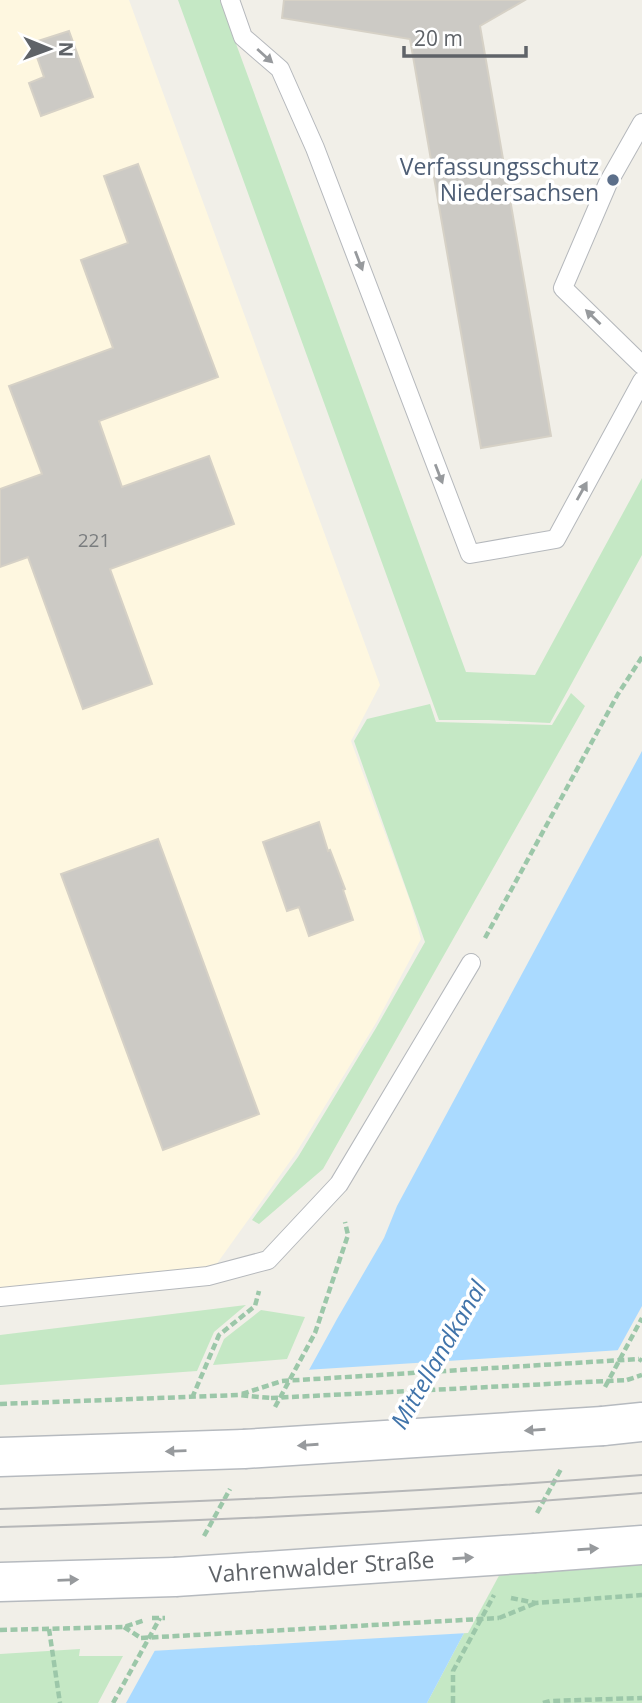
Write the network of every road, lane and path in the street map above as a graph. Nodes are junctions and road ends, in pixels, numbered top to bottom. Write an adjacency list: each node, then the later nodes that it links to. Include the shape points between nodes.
1 (230, 0): 4 (lane, one-way to 4, via 243,37 280,69 316,148 470,554 556,539)
2 (642, 123): 3 (lane, one-way to 2, via 563,288 608,183)
3 (642, 365)
4 (642, 380)
5 (642, 657): 6 (path)
6 (471, 963): 7 (lane)
7 (339, 1184): 8 (lane); 15 (path, via 348,1235 314,1333)
8 (268, 1260): 9 (lane, via 208,1276); 13 (path, via 255,1306 219,1335)
9 (0, 1297)
10 (641, 1360): 12 (path, bridge, via 282,1381)
11 (642, 1375): 12 (path, bridge, via 627,1380 271,1398)
12 (238, 1395): 13 (path)
13 (192, 1398): 14 (path)
14 (0, 1404)
15 (273, 1410)
16 (642, 1422): 18 (main road, one-way to 18, bridge)
17 (0, 1457): 18 (main road, one-way to 17)
18 (239, 1466): 19 (path)
19 (200, 1544)
20 (642, 1545): 22 (main road, Vahrenwalder Straße, one-way to 20, bridge)
21 (0, 1582): 22 (main road, Vahrenwalder Straße, one-way to 22)
22 (171, 1591): 32 (path)
23 (642, 1595): 25 (path)
24 (511, 1598): 25 (path)
25 (536, 1603): 27 (path, bridge, via 499,1618 141,1638)
26 (152, 1618): 27 (path)
27 (124, 1627): 28 (path)
28 (50, 1629): 29 (path); 31 (path)
29 (0, 1630)
30 (642, 1698): 33 (path)
31 (60, 1703)
32 (113, 1703)
33 (543, 1703)

